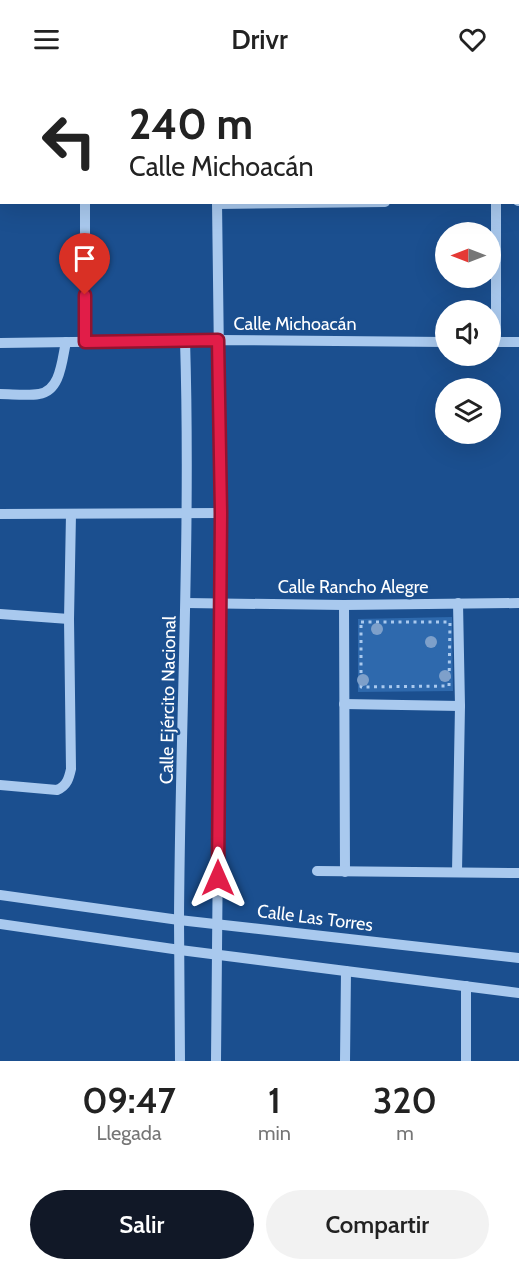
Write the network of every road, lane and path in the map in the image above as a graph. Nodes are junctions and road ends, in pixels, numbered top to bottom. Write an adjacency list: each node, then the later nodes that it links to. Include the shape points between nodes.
1 (85, 204): 8 (street)
2 (217, 204): 6 (street)
3 (496, 204): 4 (street)
4 (494, 300)
5 (185, 340): 6 (street, Calle Michoacán); 8 (street, Calle Michoacán); 14 (street, Calle Ejército Nacional)
6 (218, 340): 9 (street, Calle Michoacán); 15 (street)
7 (66, 342): 8 (street, Calle Michoacán); 12 (street, Calle Michoacán); 13 (street, via 57,381 50,390 40,394)
8 (85, 342)
9 (435, 342)
10 (501, 342): 11 (street)
11 (519, 342)
12 (0, 343)
13 (0, 394)
14 (188, 513): 15 (street); 17 (street); 18 (street, Calle Ejército Nacional)
15 (221, 513): 19 (street)
16 (0, 514): 17 (street)
17 (71, 514): 24 (street)
18 (186, 603): 19 (street, Calle Rancho Alegre); 34 (street, Calle Ejército Nacional)
19 (220, 603): 22 (street, Calle Rancho Alegre); 36 (street)
20 (458, 603): 21 (street, Calle Rancho Alegre); 22 (street, Calle Rancho Alegre); 27 (street)
21 (519, 603)
22 (344, 605): 26 (street)
23 (0, 614): 24 (street)
24 (69, 619): 28 (street, via 69,778 62,789)
25 (361, 687): 25 (path, via 449,686 450,622 361,622)
26 (344, 704): 27 (street); 30 (street)
27 (460, 706): 31 (street)
28 (0, 785)
29 (317, 871): 30 (street)
30 (345, 872): 31 (street)
31 (457, 872): 32 (street)
32 (519, 873)
33 (0, 895): 34 (street, Calle Las Torres)
34 (179, 920): 36 (street, Calle Las Torres); 37 (street, Calle Ejército Nacional)
35 (0, 924): 37 (street)
36 (218, 924): 38 (street); 39 (street, Calle Las Torres)
37 (180, 950): 38 (street); 43 (street, Calle Ejército Nacional)
38 (218, 954): 40 (street); 44 (street)
39 (519, 958)
40 (346, 971): 41 (street); 45 (street)
41 (466, 986): 42 (street); 46 (street)
42 (519, 993)
43 (180, 1061)
44 (216, 1061)
45 (345, 1061)
46 (466, 1061)

